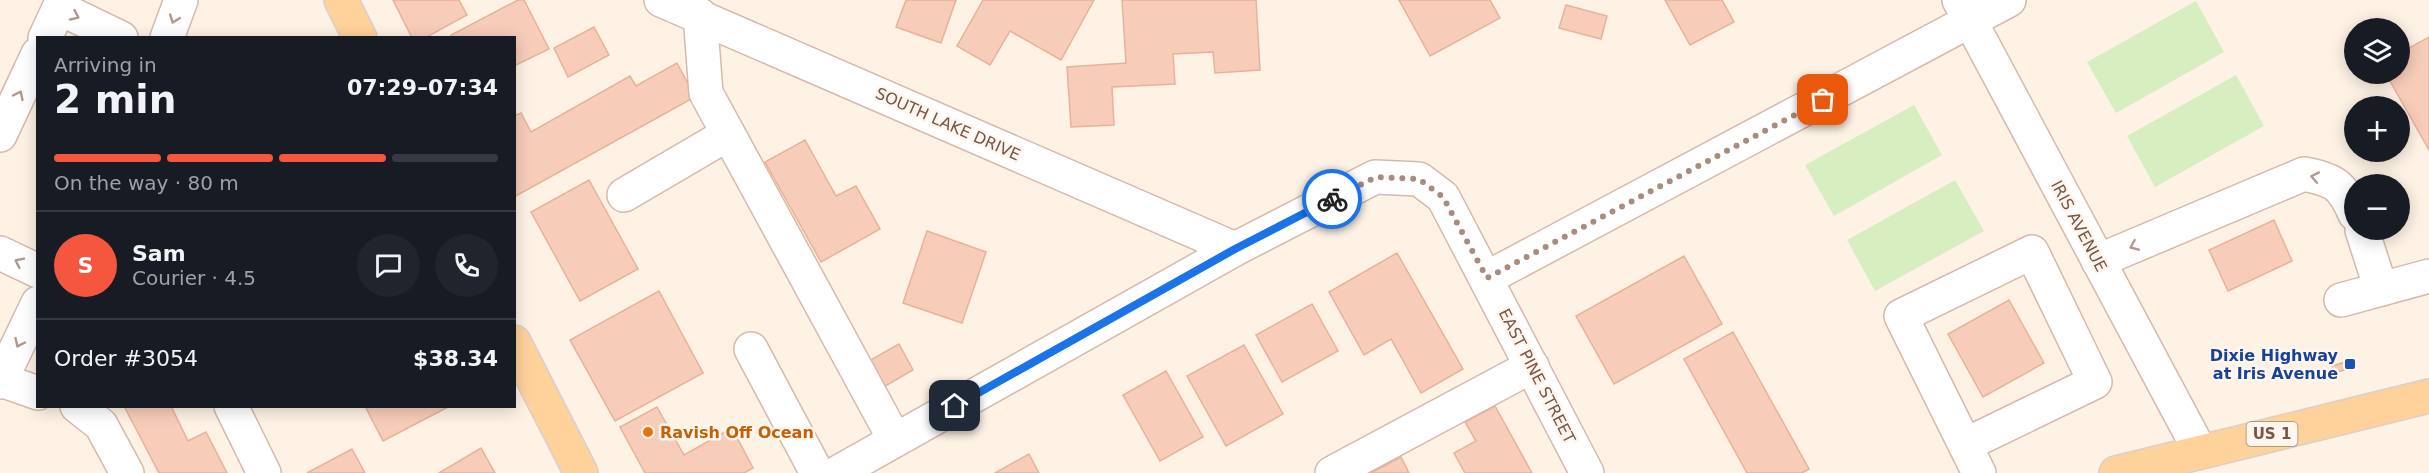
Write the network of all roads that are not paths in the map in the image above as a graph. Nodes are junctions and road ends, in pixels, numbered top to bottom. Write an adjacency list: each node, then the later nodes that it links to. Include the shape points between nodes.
1 (181, 0): 9 (street, one-way to 9)
2 (340, 0): 10 (main road)
3 (661, 0): 6 (street, SOUTH LAKE DRIVE)
4 (2009, 0): 5 (street)
5 (1964, 11): 19 (street, IRIS AVENUE); 22 (street)
6 (700, 15): 12 (street, via 706,93); 17 (street, SOUTH LAKE DRIVE)
7 (46, 36): 8 (street, one-way to 8, via 59,8)
8 (117, 36)
9 (168, 36)
10 (359, 36)
11 (36, 58): 13 (street, one-way to 11)
12 (728, 134): 15 (street); 34 (street)
13 (0, 135)
14 (2344, 194): 19 (street, one-way to 19, via 2331,180 2304,174)
15 (624, 195)
16 (2365, 240): 23 (street)
17 (1235, 249): 22 (street, via 1376,177 1419,179 1443,197); 34 (street)
18 (0, 253): 20 (street, one-way to 18)
19 (2098, 261): 35 (street, IRIS AVENUE)
20 (36, 270)
21 (2429, 276): 23 (street)
22 (1487, 278): 28 (street, EAST PINE STREET)
23 (2381, 289): 24 (street)
24 (2341, 300)
25 (36, 307): 29 (street, one-way to 29)
26 (516, 346): 39 (main road)
27 (751, 349): 40 (street)
28 (1532, 366): 42 (street); 43 (street, EAST PINE STREET)
29 (1, 381): 30 (street)
30 (36, 392)
31 (2429, 396): 35 (main road, US 1)
32 (80, 408): 37 (street, via 101,425)
33 (232, 408): 38 (street)
34 (895, 440): 41 (street)
35 (2200, 451): 44 (main road, US 1)
36 (1972, 459): 36 (street, via 1902,315 2031,252 2095,382)
37 (127, 473)
38 (264, 473)
39 (581, 473)
40 (817, 473)
41 (838, 473)
42 (1332, 473)
43 (1587, 473)
44 (2116, 473)

